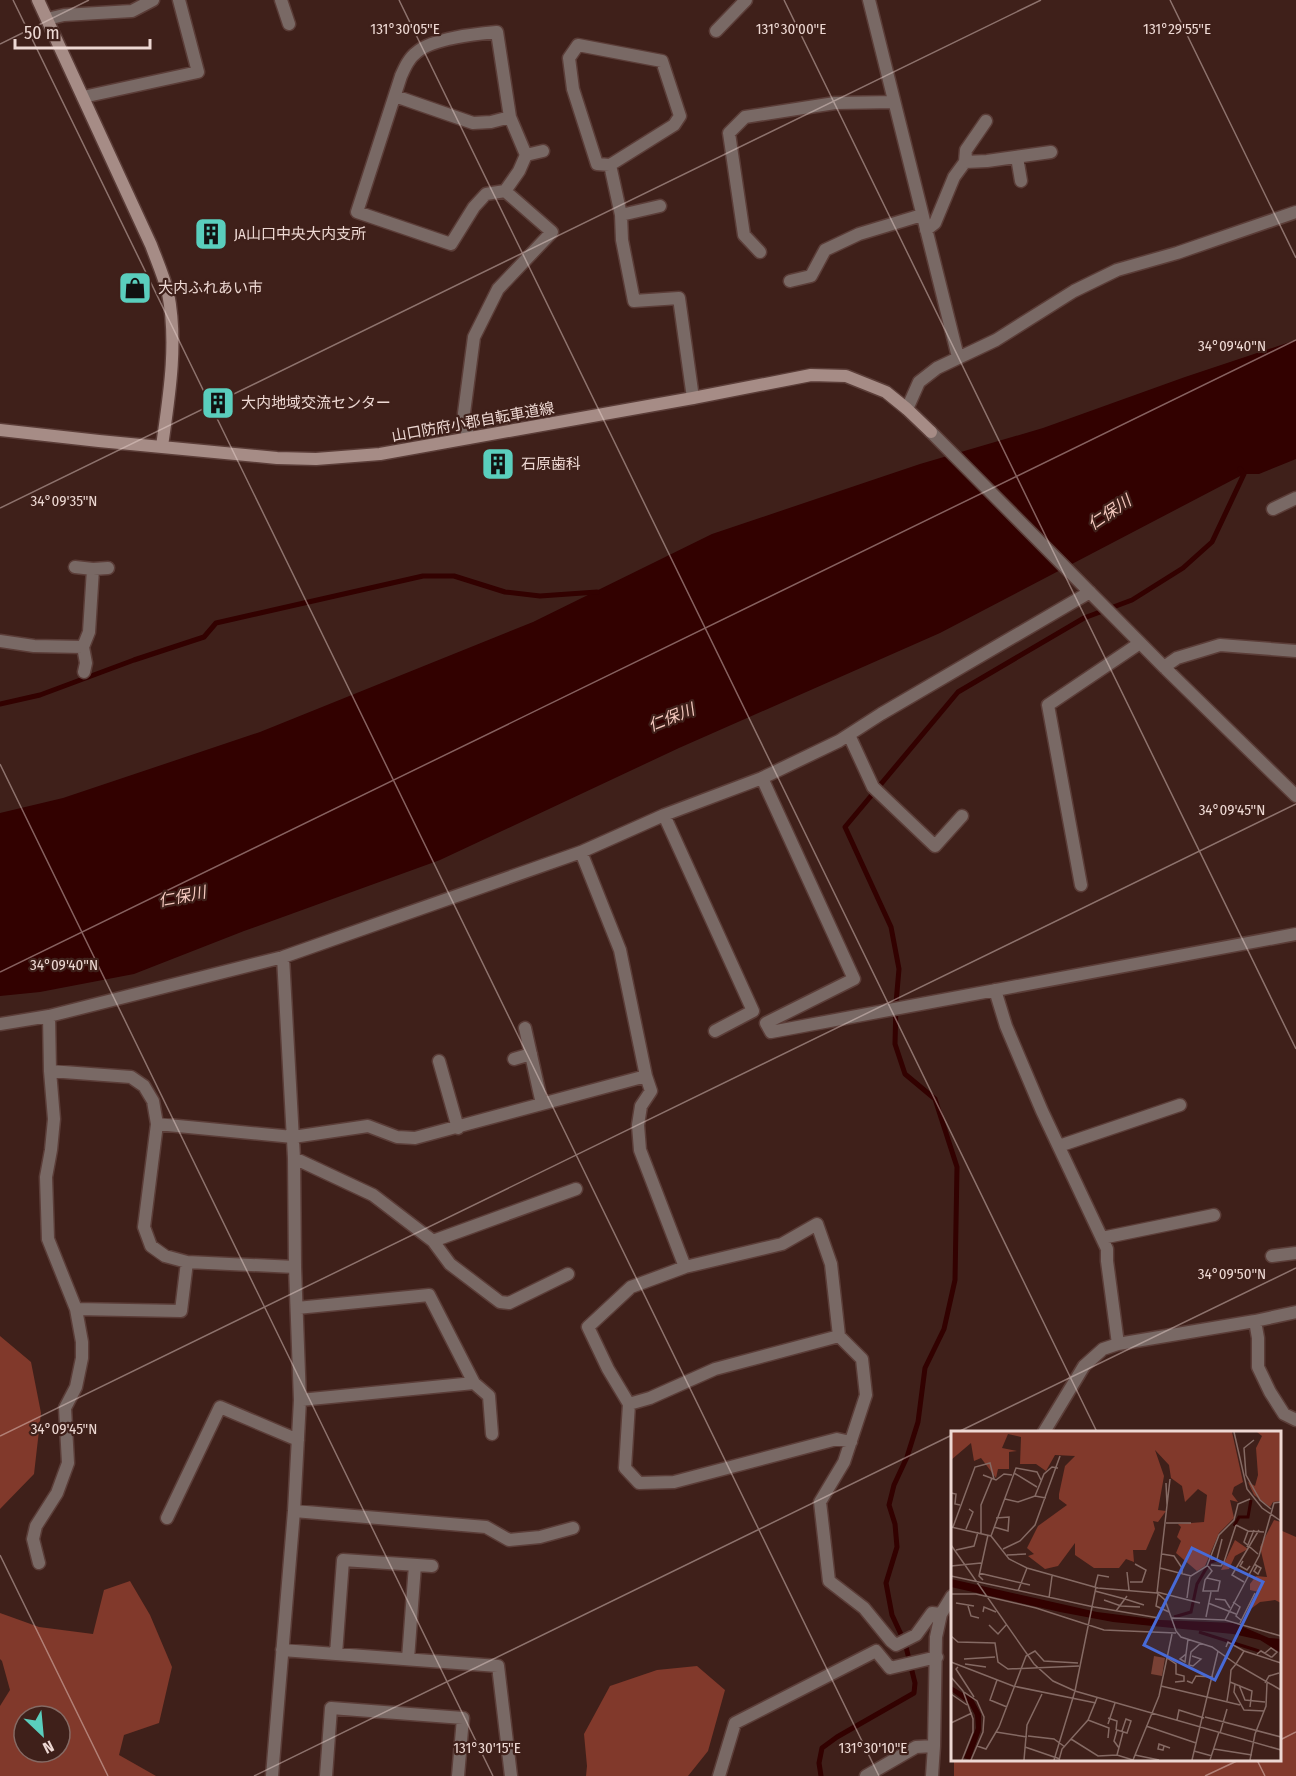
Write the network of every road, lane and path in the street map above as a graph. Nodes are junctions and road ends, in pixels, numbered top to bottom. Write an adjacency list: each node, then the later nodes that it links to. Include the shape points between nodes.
1 (38, 0): 7 (main road)
2 (153, 0): 7 (street, via 132,11)
3 (179, 0): 11 (street, via 198,72)
4 (281, 0): 8 (street)
5 (746, 0): 9 (street)
6 (869, 0): 12 (street)
7 (46, 19): 11 (main road)
8 (289, 24)
9 (716, 31)
10 (394, 96): 13 (street, via 473,123); 13 (street, via 407,62 419,50 471,34 497,32); 22 (street, via 357,212 451,244 486,194)
11 (82, 97): 36 (main road, via 151,245 168,294 172,339)
12 (894, 102): 26 (street); 28 (street, via 835,103 745,117 729,133 744,235)
13 (510, 117): 17 (street)
14 (986, 121): 19 (street, via 966,150)
15 (543, 151): 17 (street)
16 (1051, 152): 18 (street)
17 (526, 156): 22 (street)
18 (1017, 157): 19 (street); 21 (street)
19 (965, 162): 27 (street, via 954,177 935,223)
20 (610, 165): 20 (street, via 674,125 680,116 662,61 578,45 569,58 573,89 597,164); 25 (street)
21 (1021, 181)
22 (506, 190): 35 (street, via 552,231 498,289 474,337 464,413)
23 (660, 206): 25 (street)
24 (1296, 212): 30 (street, via 1117,270 1074,291 996,340)
25 (621, 215): 31 (street, via 634,300 679,298)
26 (922, 215): 27 (street); 29 (street, via 859,234 825,250 811,276)
27 (926, 230): 30 (street)
28 (760, 252)
29 (790, 281)
30 (958, 357): 32 (street, via 918,382)
31 (693, 398): 32 (main road, 山口防府小郡自転車道線, via 811,375 846,376 886,392); 35 (main road, 山口防府小郡自転車道線)
32 (907, 409): 34 (main road, 山口防府小郡自転車道線)
33 (0, 430): 36 (main road, 山口防府小郡自転車道線)
34 (933, 435): 42 (street)
35 (468, 438): 36 (main road, 山口防府小郡自転車道線, via 380,454 316,459)
36 (162, 446)
37 (1296, 498): 38 (street)
38 (1274, 509)
39 (75, 567): 41 (street)
40 (108, 568): 41 (street)
41 (93, 569): 45 (street, via 89,632)
42 (1090, 592): 44 (street); 49 (street)
43 (0, 641): 45 (street)
44 (1140, 643): 47 (street); 55 (street, via 1048,705)
45 (83, 647): 48 (street)
46 (1296, 651): 47 (street, via 1220,645 1177,658)
47 (1164, 667): 51 (street)
48 (84, 672)
49 (849, 735): 50 (street); 53 (street, via 873,787 935,846)
50 (762, 778): 52 (street); 58 (street, via 854,979 766,1023 771,1032)
51 (1296, 796)
52 (664, 815): 54 (street); 62 (street, via 753,1011)
53 (962, 816)
54 (580, 852): 57 (street); 67 (street, via 620,950)
55 (1081, 885)
56 (1296, 934): 58 (street)
57 (283, 957): 59 (street); 72 (street)
58 (994, 990): 73 (street)
59 (49, 1016): 60 (street); 66 (street)
60 (0, 1024)
61 (525, 1028): 63 (street)
62 (715, 1031)
63 (531, 1054): 64 (street); 68 (street)
64 (514, 1059)
65 (439, 1060): 71 (street)
66 (50, 1071): 70 (street, via 130,1077 144,1086 153,1101); 86 (street, via 54,1119 46,1177 48,1239)
67 (646, 1076): 68 (street); 83 (street, via 651,1091 641,1106 640,1150)
68 (542, 1104): 71 (street)
69 (1180, 1105): 73 (street)
70 (157, 1124): 72 (street); 81 (street, via 144,1227 151,1246 165,1256)
71 (458, 1128): 72 (street, via 415,1138 397,1137 368,1126)
72 (293, 1137): 74 (street)
73 (1059, 1146): 77 (street)
74 (294, 1158): 78 (street, via 373,1195); 82 (street)
75 (576, 1189): 78 (street)
76 (1214, 1215): 77 (street)
77 (1102, 1238): 90 (street, via 1107,1249)
78 (433, 1241): 84 (street, via 450,1264 501,1302 509,1303)
79 (1296, 1253): 80 (street)
80 (1272, 1256)
81 (187, 1262): 82 (street); 86 (street, via 181,1311)
82 (295, 1267): 85 (street)
83 (685, 1267): 89 (street, via 782,1244 817,1224 831,1264); 93 (street, via 631,1287 588,1327)
84 (568, 1274)
85 (297, 1308): 91 (street, via 429,1295); 92 (street)
86 (76, 1309): 102 (street, via 82,1358 76,1387 65,1408 68,1463 57,1493 36,1526 33,1539)
87 (1296, 1312): 88 (street)
88 (1255, 1321): 90 (street); 94 (street, via 1258,1367 1284,1414)
89 (839, 1336): 93 (street, via 715,1369); 98 (street, via 862,1359 866,1395)
90 (1118, 1344): 95 (street, via 1103,1349 1084,1366)
91 (474, 1383): 92 (street); 96 (street, via 489,1396)
92 (300, 1400): 97 (street)
93 (629, 1404): 98 (street, via 625,1468 639,1483 674,1482 837,1439)
94 (1296, 1420)
95 (1045, 1431)
96 (492, 1434)
97 (298, 1440): 99 (street); 100 (street, via 220,1407)
98 (851, 1442): 106 (street, via 820,1502 829,1581 864,1608 896,1645 916,1635 932,1613)
99 (294, 1511): 101 (street, via 486,1527 509,1540); 107 (street)
100 (167, 1518)
101 (573, 1528)
102 (39, 1563)
103 (415, 1565): 104 (street); 108 (street, via 343,1560); 110 (street)
104 (432, 1566)
105 (951, 1598): 106 (street)
106 (941, 1614): 109 (street)
107 (282, 1650): 108 (street); 112 (street)
108 (336, 1654): 110 (street)
109 (937, 1657): 111 (street); 116 (street, via 890,1668 876,1651 735,1723)
110 (408, 1659): 115 (street, via 498,1666)
111 (934, 1746): 117 (street, via 916,1747); 118 (street)
112 (272, 1776)
113 (326, 1776): 114 (street, via 331,1708 463,1718)
114 (458, 1776)
115 (511, 1776)
116 (719, 1776)
117 (866, 1776)
118 (932, 1776)

